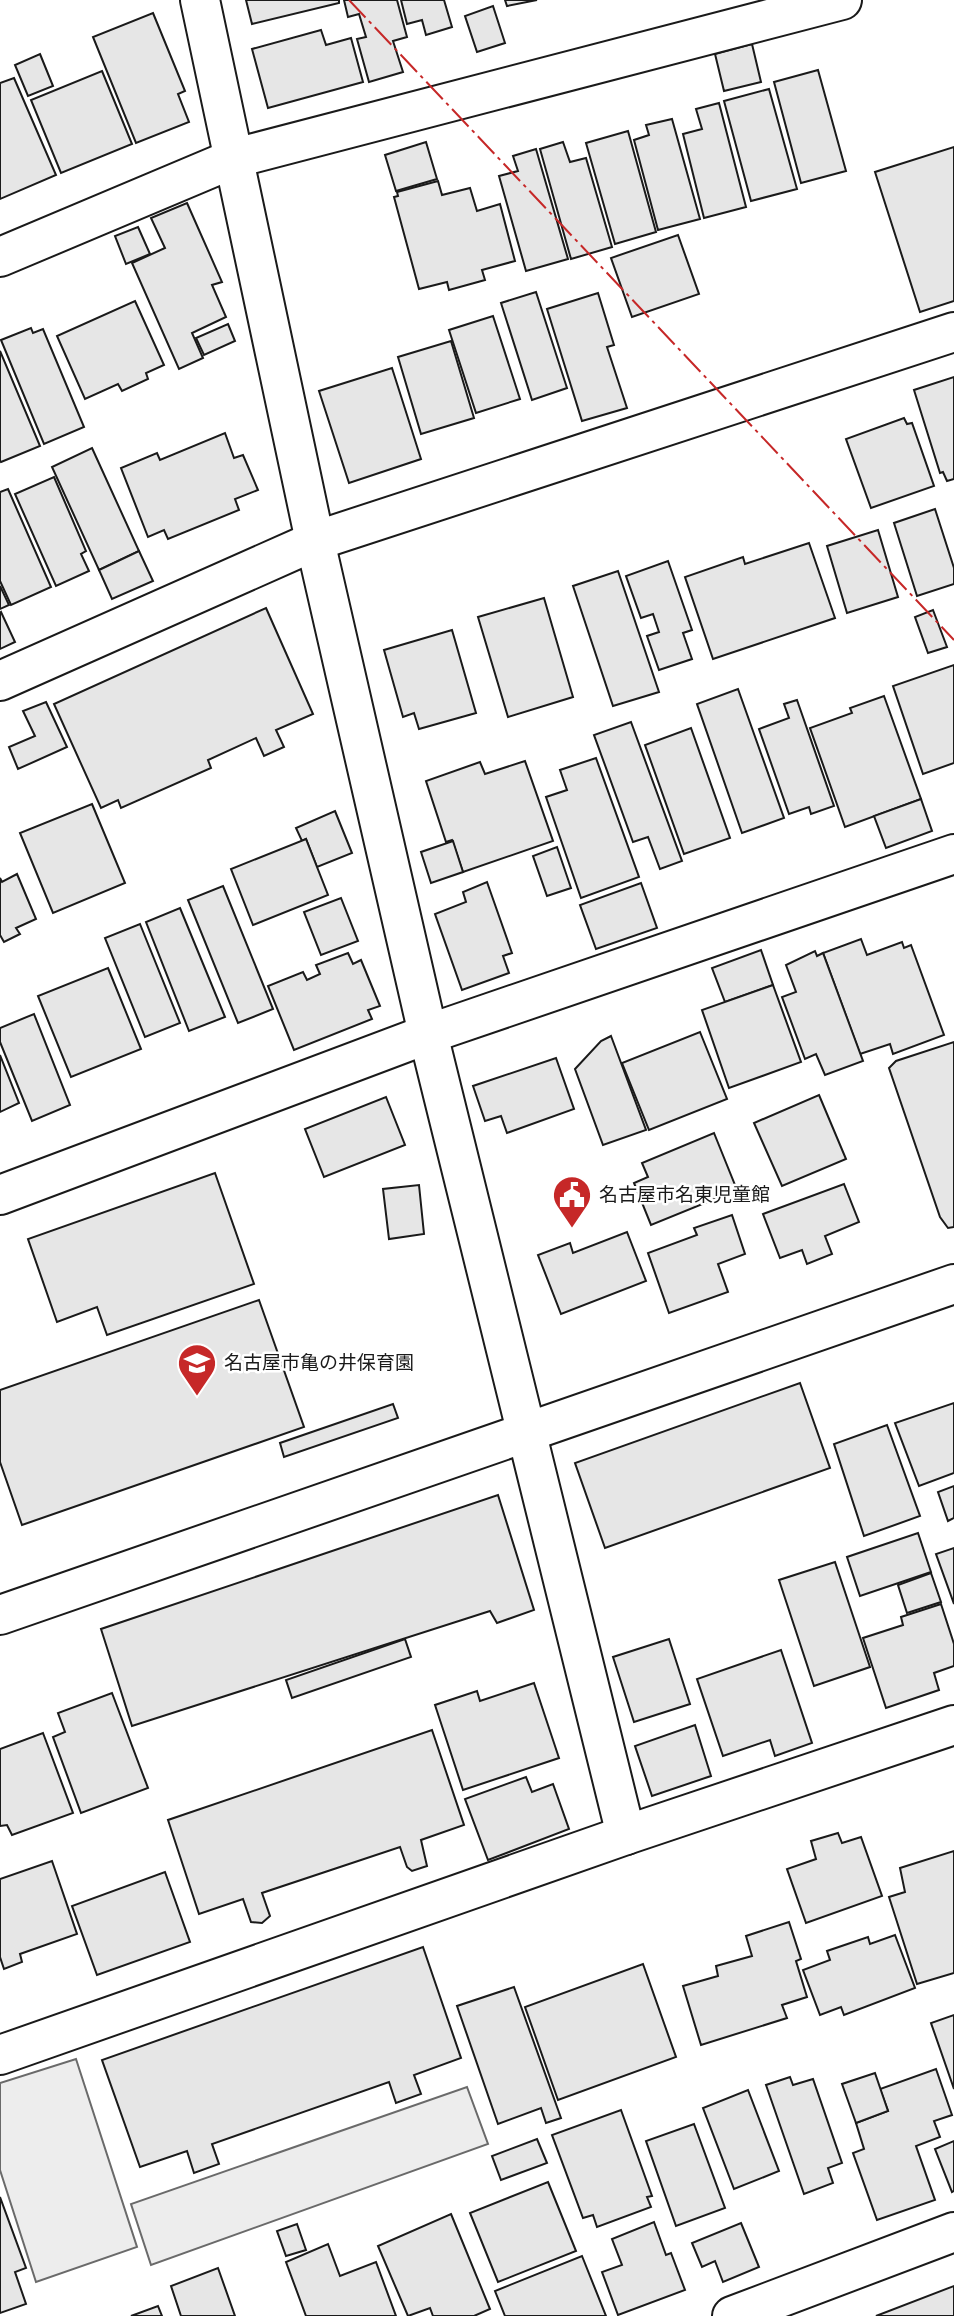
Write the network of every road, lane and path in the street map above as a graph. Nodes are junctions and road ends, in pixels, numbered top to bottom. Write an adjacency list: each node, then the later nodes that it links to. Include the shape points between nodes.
1 (201, 0): 3 (street)
2 (842, 0): 3 (street)
3 (235, 158): 4 (street); 6 (street)
4 (0, 257)
5 (954, 332): 6 (street)
6 (315, 541): 7 (street); 9 (street)
7 (0, 681)
8 (954, 853): 9 (street)
9 (428, 1034): 10 (street); 12 (street)
10 (0, 1195)
11 (954, 1284): 12 (street)
12 (524, 1433): 13 (street); 15 (street)
13 (0, 1615)
14 (954, 1725): 15 (street)
15 (626, 1835): 16 (street)
16 (0, 2055)
17 (954, 2232): 18 (street)
18 (732, 2316)

